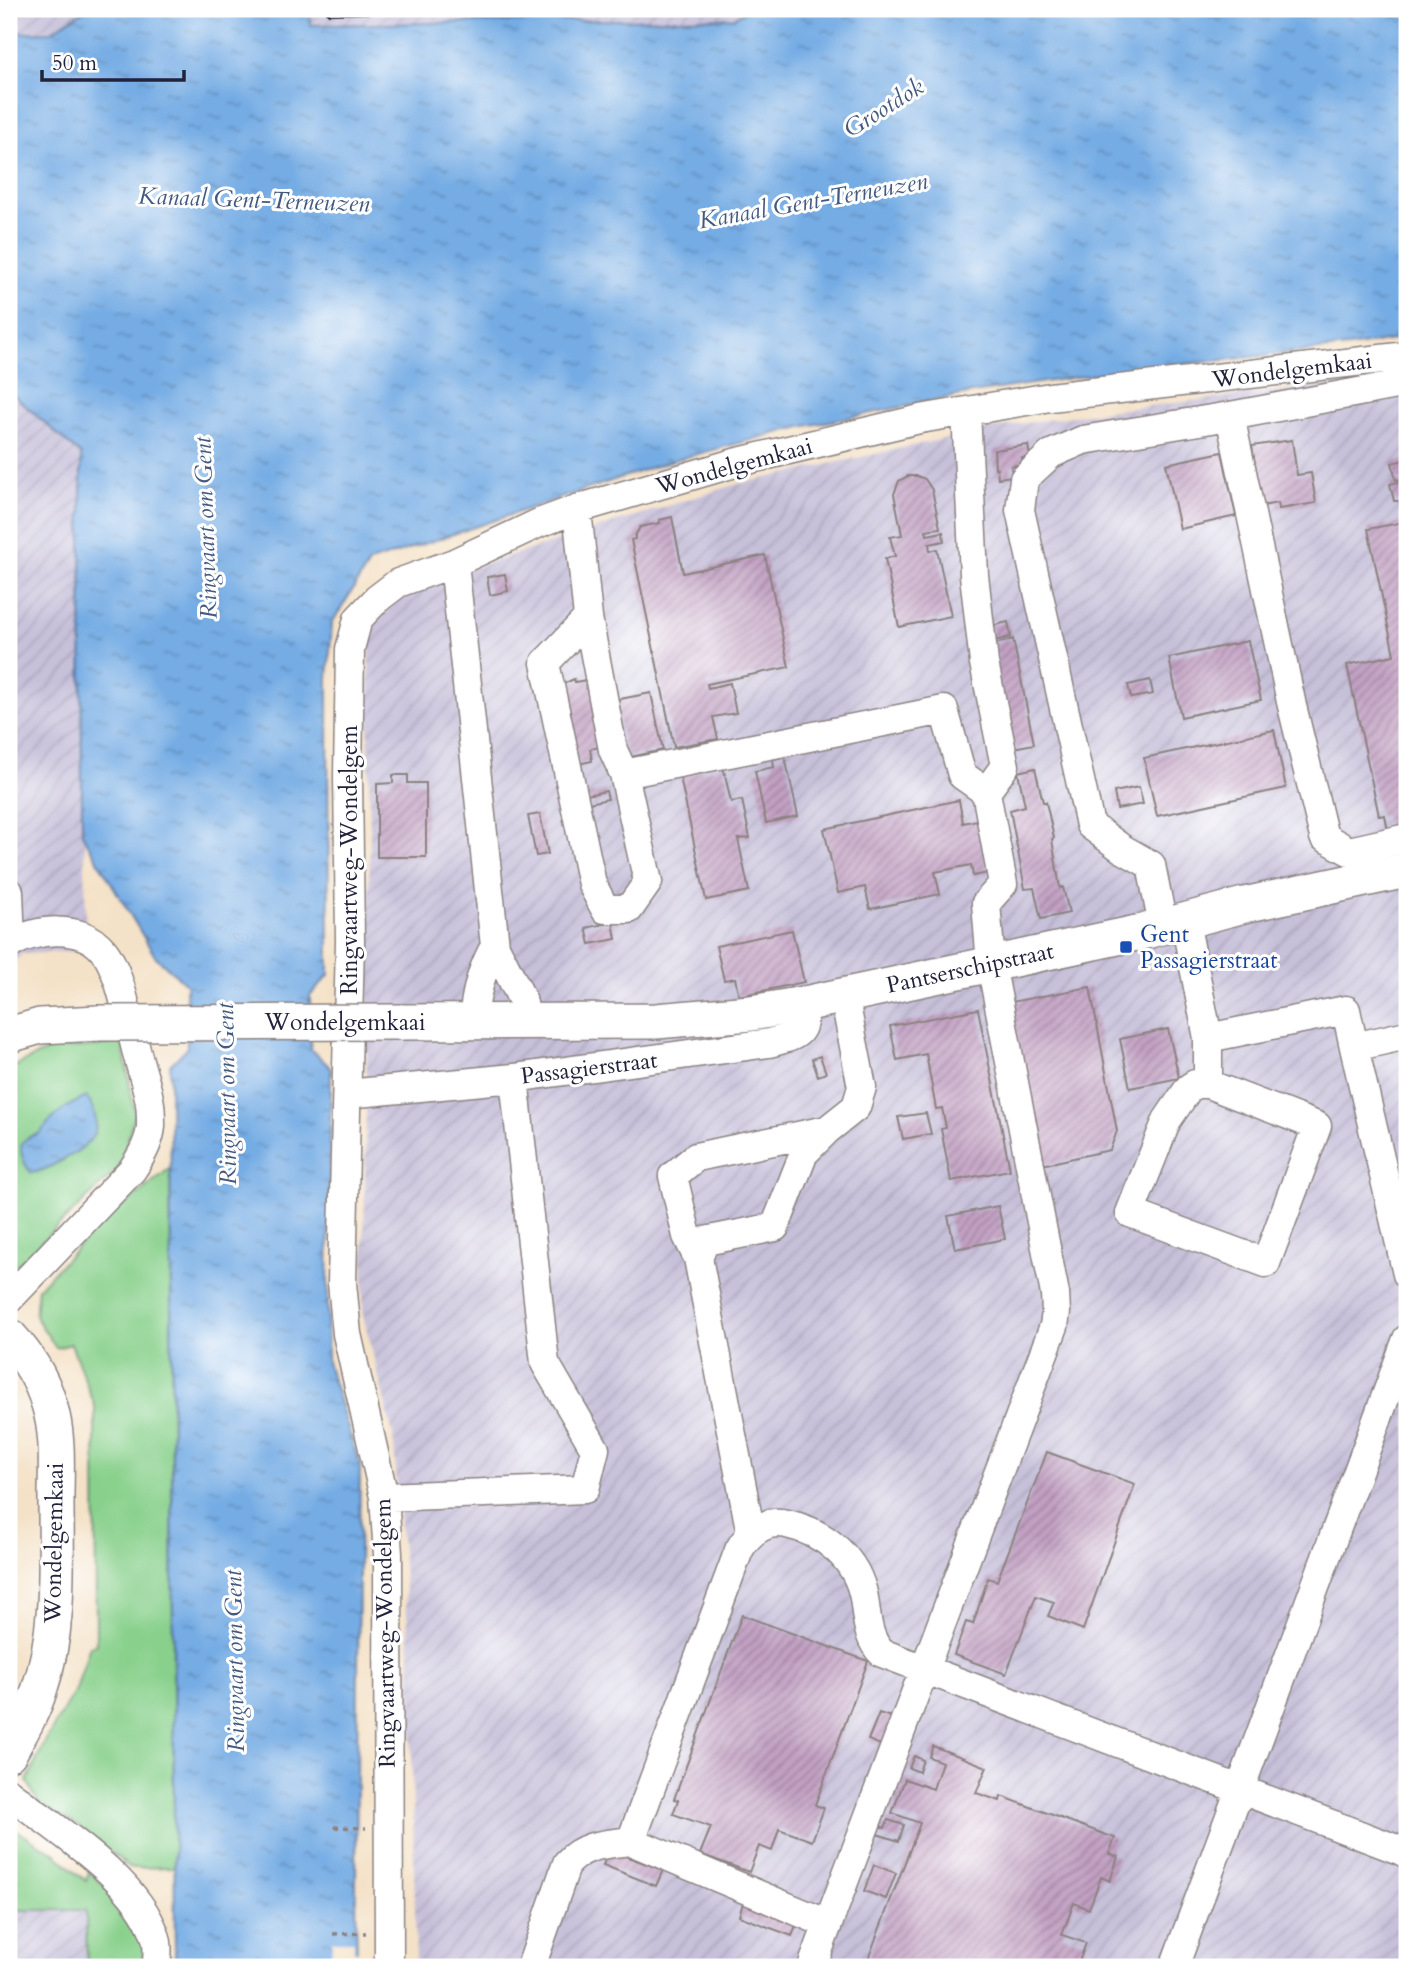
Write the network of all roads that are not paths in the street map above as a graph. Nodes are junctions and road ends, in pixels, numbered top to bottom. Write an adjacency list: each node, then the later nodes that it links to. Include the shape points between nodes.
1 (1407, 356): 3 (street, Wondelgemkaai, via 1050,397)
2 (1407, 383): 4 (street)
3 (966, 412): 5 (street, Wondelgemkaai, via 738,462); 9 (street, via 974,575 984,663 1005,766)
4 (1230, 416): 10 (street, via 1324,837 1349,851); 13 (street, via 1083,440 1051,453 1024,479 1020,510 1090,825 1151,865)
5 (577, 509): 6 (street, Wondelgemkaai); 7 (street)
6 (453, 563): 15 (street); 27 (street, Ringvaartweg-Wondelgem, via 398,583 377,599 358,619 350,649)
7 (588, 618): 8 (street, via 612,750); 8 (street, via 545,663 592,884 605,909 629,909 648,882)
8 (624, 774): 9 (street, via 944,710 962,775)
9 (986, 792): 16 (street, via 1003,884 986,903)
10 (1407, 838)
11 (1407, 870): 13 (main road, Pantserschipstraat)
12 (9, 892): 14 (street)
13 (1174, 924): 16 (main road, Pantserschipstraat); 23 (street)
14 (10, 944): 31 (street, via 28,935 63,931 78,933 104,950 114,971 150,1103 151,1129 132,1170)
15 (495, 946): 19 (street, via 484,965); 20 (street, via 522,999)
16 (991, 964): 17 (main road, Pantserschipstraat); 36 (street, via 1056,1312)
17 (844, 995): 18 (main road, Pantserschipstraat); 28 (street, via 862,1087 856,1107)
18 (804, 1003): 20 (main road, Pantserschipstraat, via 701,1018); 25 (street, Passagierstraat, via 801,1030 769,1043)
19 (473, 1022): 20 (main road, Wondelgemkaai); 21 (main road, Wondelgemkaai, bridge, via 99,1023 40,1026)
20 (527, 1022)
21 (9, 1035)
22 (1407, 1035): 24 (street)
23 (1208, 1038): 24 (street, via 1346,1010); 26 (street)
24 (1354, 1047): 30 (street)
25 (514, 1078): 27 (street, Passagierstraat); 34 (street, via 545,1363 595,1449 585,1489)
26 (1208, 1084): 26 (street, via 1189,1088 1167,1120 1130,1213 1266,1263 1317,1126)
27 (347, 1094): 34 (street, Ringvaartweg-Wondelgem, via 342,1283 346,1334)
28 (827, 1130): 29 (street, via 804,1153 775,1227 705,1241); 29 (street, via 696,1157 673,1177 687,1236)
29 (698, 1258): 35 (street)
30 (1407, 1274)
31 (9, 1299)
32 (9, 1336): 37 (main road, Wondelgemkaai, via 41,1380 51,1408 56,1441 56,1598 39,1692)
33 (1407, 1339): 38 (street)
34 (384, 1497): 44 (street, Ringvaartweg-Wondelgem)
35 (751, 1534): 36 (street, via 776,1522 838,1549 858,1579 875,1647); 40 (street, via 739,1550)
36 (924, 1670): 38 (street); 42 (street)
37 (9, 1753)
38 (1240, 1791): 41 (street); 47 (street)
39 (9, 1793): 43 (street, via 115,1876 139,1902 157,1937)
40 (631, 1841): 42 (street); 45 (street, via 574,1855)
41 (1407, 1853)
42 (828, 1924): 46 (street)
43 (157, 1967)
44 (389, 1967)
45 (531, 1967)
46 (812, 1967)
47 (1174, 1967)

